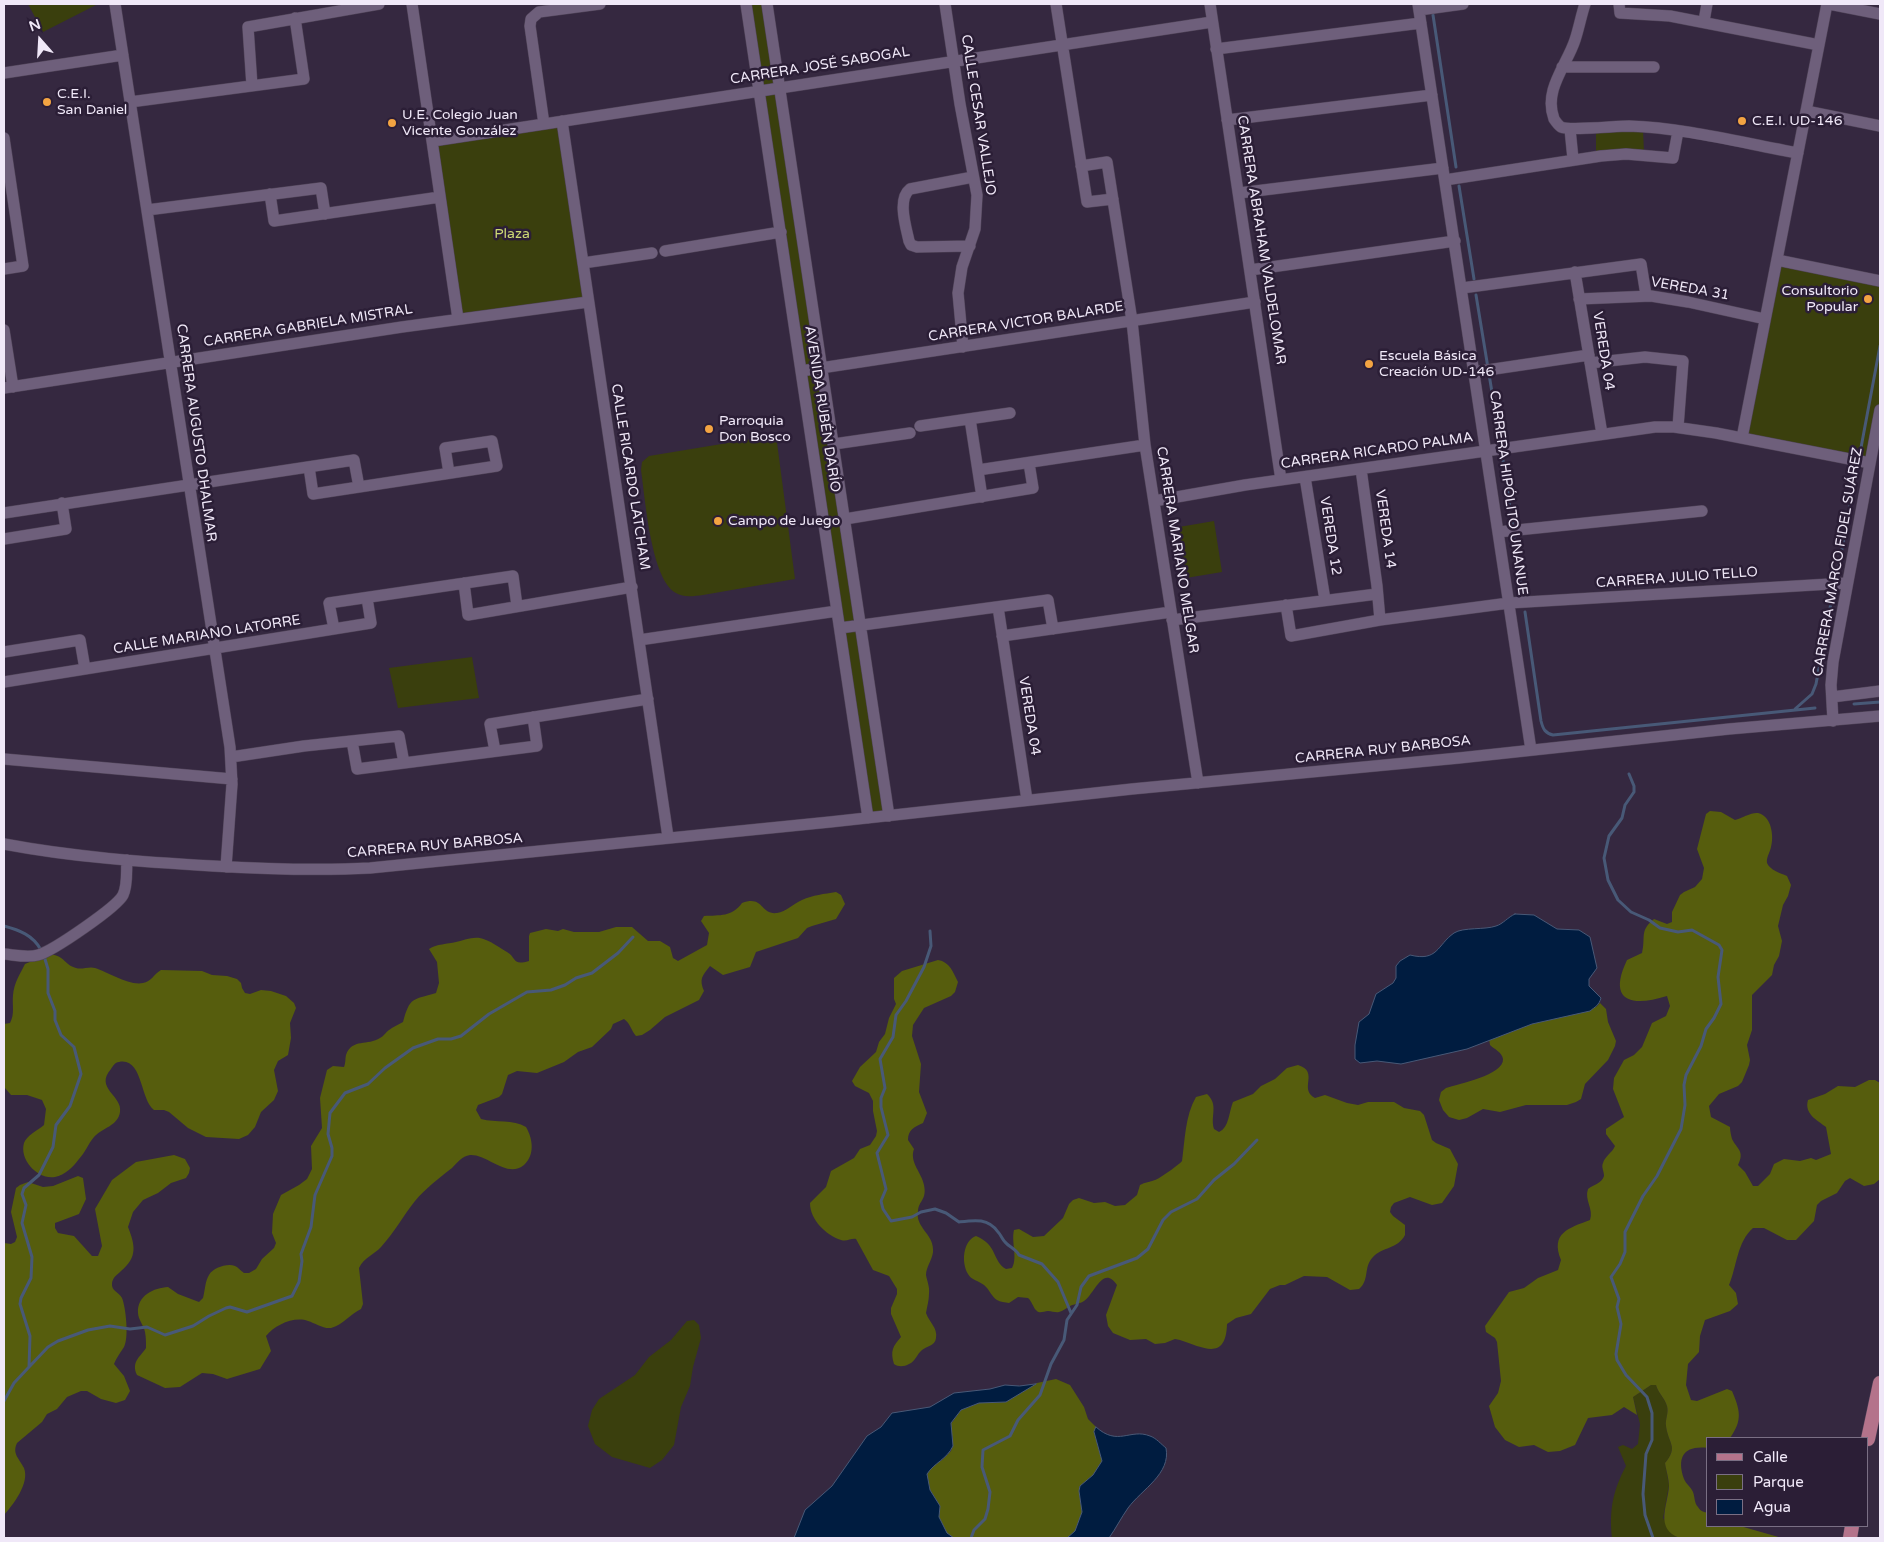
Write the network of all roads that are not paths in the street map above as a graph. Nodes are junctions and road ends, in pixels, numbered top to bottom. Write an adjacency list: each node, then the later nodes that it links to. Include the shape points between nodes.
1 (115, 4): 25 (street, CARRERA AUGUSTO DHALMAR)
2 (379, 4): 18 (street)
3 (412, 4): 43 (street)
4 (600, 4): 16 (street)
5 (746, 4): 32 (street, AVENIDA RUBÉN DARÍO)
6 (767, 4): 31 (street, AVENIDA RUBÉN DARÍO)
7 (945, 4): 26 (street, CALLE CESAR VALLEJO)
8 (1056, 4): 22 (street)
9 (1210, 4): 20 (street, CARRERA ABRAHAM VALDELOMAR)
10 (1463, 4): 15 (street)
11 (1585, 4): 28 (street, via 1575,40)
12 (1619, 4): 19 (street, via 1620,13)
13 (1707, 4): 19 (street)
14 (1828, 4): 17 (street); 23 (street)
15 (1418, 7): 21 (street, CARRERA HIPÓLITO UNANUE)
16 (538, 8): 38 (street, via 530,26)
17 (1880, 14)
18 (295, 18): 30 (street, via 248,26); 30 (street, via 304,79)
19 (1704, 21): 23 (street)
20 (1212, 22): 22 (street, CARRERA JOSÉ SABOGAL); 24 (street, CARRERA ABRAHAM VALDELOMAR)
21 (1421, 24): 24 (street); 33 (street, CARRERA HIPÓLITO UNANUE)
22 (1062, 45): 26 (street, CARRERA JOSÉ SABOGAL); 46 (street)
23 (1819, 45): 35 (street)
24 (1216, 49): 36 (street, CARRERA ABRAHAM VALDELOMAR)
25 (123, 55): 29 (street); 34 (street, CARRERA AUGUSTO DHALMAR)
26 (954, 61): 31 (street, CARRERA JOSÉ SABOGAL); 48 (street, CALLE CESAR VALLEJO)
27 (1654, 66): 28 (street)
28 (1562, 67): 40 (street, via 1551,105 1557,124)
29 (4, 73)
30 (252, 86): 34 (street)
31 (780, 88): 32 (street, CARRERA JOSÉ SABOGAL); 80 (street, AVENIDA RUBÉN DARÍO)
32 (759, 91): 37 (street, CARRERA JOSÉ SABOGAL); 57 (street, AVENIDA RUBÉN DARÍO)
33 (1432, 95): 36 (street); 47 (street, CARRERA HIPÓLITO UNANUE)
34 (130, 102): 54 (street, CARRERA AUGUSTO DHALMAR)
35 (1806, 111): 39 (street); 44 (street)
36 (1227, 120): 50 (street, CARRERA ABRAHAM VALDELOMAR)
37 (562, 121): 38 (street, CARRERA JOSÉ SABOGAL); 63 (street, CALLE RICARDO LATCHAM)
38 (544, 124): 43 (street, CARRERA JOSÉ SABOGAL)
39 (1880, 126)
40 (1570, 129): 41 (street, via 1623,126); 45 (street)
41 (1678, 131): 44 (street); 45 (street, via 1673,158 1626,154)
42 (4, 138): 56 (street)
43 (432, 141): 52 (street)
44 (1798, 153): 62 (street)
45 (1573, 160): 49 (street)
46 (1081, 166): 53 (street, via 1088,202); 53 (street, CARRERA MARIANO MELGAR, via 1107,162)
47 (1443, 168): 49 (street, CARRERA HIPÓLITO UNANUE); 50 (street)
48 (973, 176): 59 (street, CALLE CESAR VALLEJO, via 977,221); 59 (street, via 910,189 906,193 904,210 911,245)
49 (1445, 180): 58 (street, CARRERA HIPÓLITO UNANUE)
50 (1239, 193): 65 (street, CARRERA ABRAHAM VALDELOMAR)
51 (270, 194): 54 (street); 55 (street, via 320,188); 55 (street, via 274,221)
52 (440, 197): 55 (street); 73 (street)
53 (1113, 199): 75 (street, CARRERA MARIANO MELGAR)
54 (147, 210): 79 (street, CARRERA AUGUSTO DHALMAR)
55 (324, 214)
56 (10, 217): 64 (street, via 23,266)
57 (780, 232): 60 (street); 81 (street, AVENIDA RUBÉN DARÍO)
58 (1455, 241): 65 (street); 68 (street, CARRERA HIPÓLITO UNANUE)
59 (970, 246): 77 (street, CALLE CESAR VALLEJO, via 962,267 958,293)
60 (665, 251)
61 (652, 253): 63 (street)
62 (1776, 260): 67 (street); 74 (street)
63 (583, 262): 71 (street, CALLE RICARDO LATCHAM)
64 (4, 269)
65 (1250, 270): 72 (street, CARRERA ABRAHAM VALDELOMAR)
66 (1575, 272): 68 (street, VEREDA 31); 69 (street, VEREDA 31, via 1641,264); 70 (street, VEREDA 04)
67 (1880, 281)
68 (1462, 288): 82 (street, CARRERA HIPÓLITO UNANUE)
69 (1646, 295): 70 (street, VEREDA 31); 74 (street, VEREDA 31)
70 (1580, 299): 78 (street, VEREDA 04)
71 (588, 302): 73 (street, CARRERA GABRIELA MISTRAL); 113 (street, CALLE RICARDO LATCHAM)
72 (1255, 302): 75 (street, CARRERA VICTOR BALARDE); 100 (street, CARRERA ABRAHAM VALDELOMAR)
73 (458, 319): 79 (street, CARRERA GABRIELA MISTRAL)
74 (1765, 319): 89 (street)
75 (1132, 321): 77 (street, CARRERA VICTOR BALARDE); 91 (street, CARRERA MARIANO MELGAR)
76 (4, 330): 83 (street)
77 (963, 347): 80 (street, CARRERA VICTOR BALARDE)
78 (1590, 359): 82 (street); 87 (street, via 1645,357 1683,361); 88 (street, VEREDA 04)
79 (171, 362): 83 (street, CARRERA GABRIELA MISTRAL); 101 (street, CARRERA AUGUSTO DHALMAR)
80 (822, 368): 81 (street, CARRERA VICTOR BALARDE); 90 (street, AVENIDA RUBÉN DARÍO)
81 (801, 371): 121 (street, AVENIDA RUBÉN DARÍO)
82 (1484, 371): 92 (street, CARRERA HIPÓLITO UNANUE)
83 (8, 387)
84 (1880, 410): 94 (street, CARRERA MARCO FIDEL SUÁREZ)
85 (1010, 413): 86 (street)
86 (970, 419): 90 (street); 97 (street)
87 (1678, 427): 88 (street, CARRERA RICARDO PALMA); 89 (street, CARRERA RICARDO PALMA)
88 (1602, 434): 92 (street, CARRERA RICARDO PALMA)
89 (1742, 438): 94 (street, CARRERA RICARDO PALMA)
90 (834, 444): 108 (street, AVENIDA RUBÉN DARÍO)
91 (1145, 445): 93 (street); 104 (street, CARRERA MARIANO MELGAR)
92 (1486, 451): 96 (street, CARRERA RICARDO PALMA); 109 (street, CARRERA HIPÓLITO UNANUE)
93 (1028, 463): 97 (street); 103 (street, via 1032,488)
94 (1870, 463): 112 (street, CARRERA MARCO FIDEL SUÁREZ)
95 (309, 467): 101 (street); 102 (street, via 313,494); 102 (street, via 354,460)
96 (1361, 469): 99 (street, CARRERA RICARDO PALMA); 114 (street, VEREDA 14)
97 (978, 470): 103 (street)
98 (449, 473): 98 (street, via 497,466 492,441 445,448); 102 (street)
99 (1306, 477): 100 (street, CARRERA RICARDO PALMA); 116 (street, VEREDA 12)
100 (1281, 480): 104 (street, CARRERA RICARDO PALMA)
101 (189, 484): 105 (street); 130 (street, CARRERA AUGUSTO DHALMAR)
102 (358, 487)
103 (982, 497): 108 (street)
104 (1154, 500): 122 (street, CARRERA MARIANO MELGAR)
105 (62, 503): 107 (street); 110 (street, via 66,529)
106 (1702, 511): 109 (street)
107 (4, 513)
108 (845, 519): 124 (street, AVENIDA RUBÉN DARÍO)
109 (1508, 531): 117 (street, CARRERA HIPÓLITO UNANUE)
110 (4, 539)
111 (464, 583): 115 (street); 119 (street, via 513,576); 119 (street, via 468,614)
112 (1847, 583): 117 (street, CARRERA JULIO TELLO); 135 (street, CARRERA MARCO FIDEL SUÁREZ, via 1833,662)
113 (632, 586): 119 (street); 129 (street, CALLE RICARDO LATCHAM)
114 (1377, 594): 116 (street); 123 (street, VEREDA 14)
115 (367, 598): 126 (street, CALLE MARIANO LATORRE, via 371,623); 126 (street, via 329,603)
116 (1325, 600): 118 (street)
117 (1509, 603): 123 (street, CARRERA JULIO TELLO); 141 (street, CARRERA HIPÓLITO UNANUE)
118 (1286, 605): 122 (street); 123 (street, CARRERA JULIO TELLO, via 1290,636)
119 (518, 606)
120 (998, 607): 124 (street); 127 (street, via 1048,600); 128 (street, VEREDA 04)
121 (837, 611): 125 (street, AVENIDA RUBÉN DARÍO); 129 (street)
122 (1172, 616): 127 (street); 147 (street, CARRERA MARIANO MELGAR)
123 (1380, 620)
124 (861, 626): 125 (street); 149 (street, AVENIDA RUBÉN DARÍO)
125 (840, 628): 150 (street, AVENIDA RUBÉN DARÍO)
126 (334, 629): 130 (street, CALLE MARIANO LATORRE)
127 (1053, 629): 128 (street)
128 (1002, 636): 148 (street, VEREDA 04)
129 (639, 640): 136 (street, CALLE RICARDO LATCHAM)
130 (214, 649): 132 (street, CALLE MARIANO LATORRE); 143 (street, CARRERA AUGUSTO DHALMAR)
131 (4, 652): 132 (street, via 80,640)
132 (85, 669): 133 (street, CALLE MARIANO LATORRE)
133 (4, 682)
134 (1880, 691): 135 (street)
135 (1832, 697): 139 (street, CARRERA MARCO FIDEL SUÁREZ)
136 (648, 699): 138 (street); 151 (street, CALLE RICARDO LATCHAM)
137 (1880, 716): 139 (street, CARRERA RUY BARBOSA)
138 (533, 717): 142 (street, via 490,724); 142 (street, via 537,746)
139 (1833, 720): 141 (street, CARRERA RUY BARBOSA)
140 (352, 741): 143 (street); 145 (street, via 400,736); 145 (street, via 357,769)
141 (1531, 750): 147 (street, CARRERA RUY BARBOSA)
142 (495, 751): 145 (street)
143 (231, 757): 146 (street, CARRERA AUGUSTO DHALMAR)
144 (4, 759): 146 (street)
145 (404, 763)
146 (232, 780): 154 (street, CARRERA AUGUSTO DHALMAR)
147 (1198, 783): 148 (street, CARRERA RUY BARBOSA)
148 (1027, 800): 149 (street, CARRERA RUY BARBOSA)
149 (889, 816): 150 (street, CARRERA RUY BARBOSA)
150 (868, 818): 151 (street, CARRERA RUY BARBOSA)
151 (668, 837): 154 (street, CARRERA RUY BARBOSA, via 370,868)
152 (4, 844): 153 (street, CARRERA RUY BARBOSA)
153 (127, 860): 154 (street, CARRERA RUY BARBOSA); 155 (street, via 123,895 82,930 40,955)
154 (226, 867)
155 (4, 954)
156 (1880, 1383): 157 (main road)
157 (1868, 1437)

